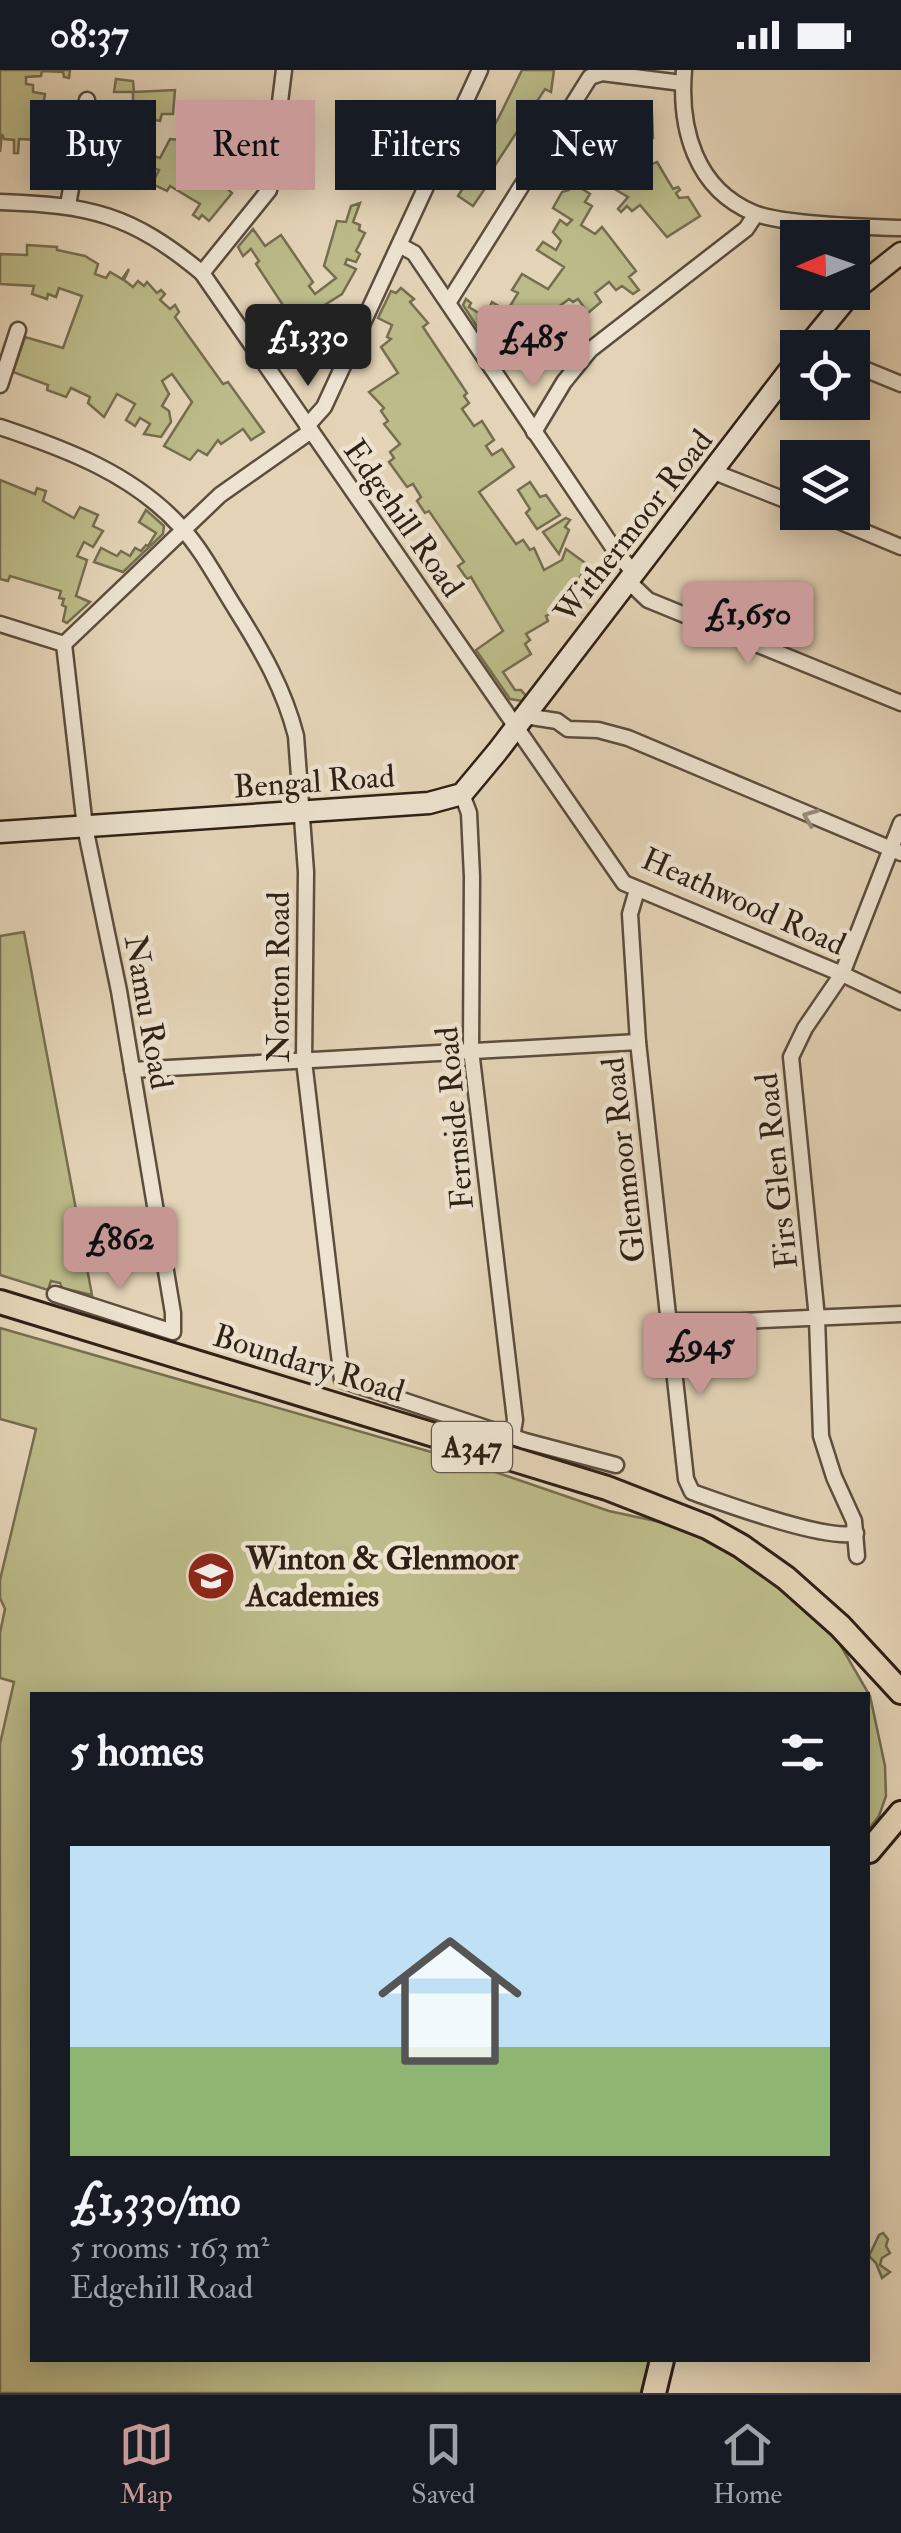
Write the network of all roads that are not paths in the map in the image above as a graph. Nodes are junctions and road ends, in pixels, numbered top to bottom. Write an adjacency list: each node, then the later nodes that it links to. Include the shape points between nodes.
1 (284, 70): 11 (street, via 269,190)
2 (480, 70): 9 (street)
3 (683, 76): 7 (street, via 684,120 696,161 723,193); 13 (street, via 590,77)
4 (71, 190): 6 (street)
5 (0, 202): 6 (street, Edgehill Road)
6 (68, 205): 11 (street, Edgehill Road, via 143,230)
7 (756, 214): 8 (street); 23 (street, via 746,229 579,361)
8 (901, 228)
9 (401, 246): 13 (street, via 414,253); 22 (street)
10 (901, 253): 12 (street, Withermoor Road)
11 (202, 273): 22 (street, Edgehill Road)
12 (870, 278)
13 (448, 303): 23 (street)
14 (837, 310): 16 (street, Withermoor Road)
15 (18, 330): 20 (street)
16 (821, 330)
17 (870, 371): 19 (street)
18 (780, 384): 24 (street, Withermoor Road)
19 (901, 384)
20 (0, 386)
21 (0, 427): 26 (street, Norton Road, via 107,470)
22 (309, 429): 26 (street); 33 (street, Edgehill Road)
23 (534, 432): 29 (street)
24 (714, 472): 25 (street); 29 (street, Withermoor Road)
25 (780, 498)
26 (183, 529): 31 (street); 35 (street, Norton Road, via 280,685 296,736)
27 (860, 530): 28 (street)
28 (901, 547)
29 (631, 577): 32 (street, via 648,600); 33 (street, Withermoor Road)
30 (0, 624): 31 (street)
31 (64, 644): 37 (street, Namu Road)
32 (901, 703)
33 (520, 722): 34 (street); 39 (street, one-way to 33, via 628,738 557,722); 40 (street, Heathwood Road, via 616,872)
34 (462, 794): 35 (street, Bengal Road, via 429,803); 44 (street, Fernside Road, via 472,877)
35 (302, 812): 37 (street, Bengal Road); 45 (street, Norton Road)
36 (901, 823): 39 (street, Firs Glen Road)
37 (85, 826): 38 (street, Bengal Road); 46 (street, Namu Road)
38 (0, 832)
39 (896, 851): 41 (street, Firs Glen Road)
40 (637, 890): 41 (street, Heathwood Road); 43 (street, Glenmoor Road, via 630,914)
41 (842, 974): 42 (street, Heathwood Road); 50 (street, Firs Glen Road, via 791,1057)
42 (901, 1002)
43 (638, 1042): 44 (street); 51 (street, Glenmoor Road)
44 (471, 1050): 45 (street); 52 (street, Fernside Road)
45 (304, 1061): 46 (street); 52 (street, Norton Road, via 342,1380)
46 (132, 1070): 47 (street, Namu Road, via 173,1332)
47 (54, 1294)
48 (0, 1302): 56 (main road, Boundary Road / A347, via 655,1504 767,1564)
49 (901, 1314): 50 (street)
50 (818, 1318): 51 (street); 54 (street, Firs Glen Road, via 821,1436)
51 (668, 1321): 54 (street, Glenmoor Road, via 692,1492 834,1535)
52 (512, 1436): 53 (street, Norton Road)
53 (616, 1464)
54 (856, 1533): 55 (street, Firs Glen Road)
55 (858, 1556)
56 (899, 1687)
57 (901, 1813): 59 (main road)
58 (901, 1823): 60 (main road)
59 (870, 1850)
60 (870, 1850)
61 (662, 2362): 62 (main road)
62 (654, 2393)

